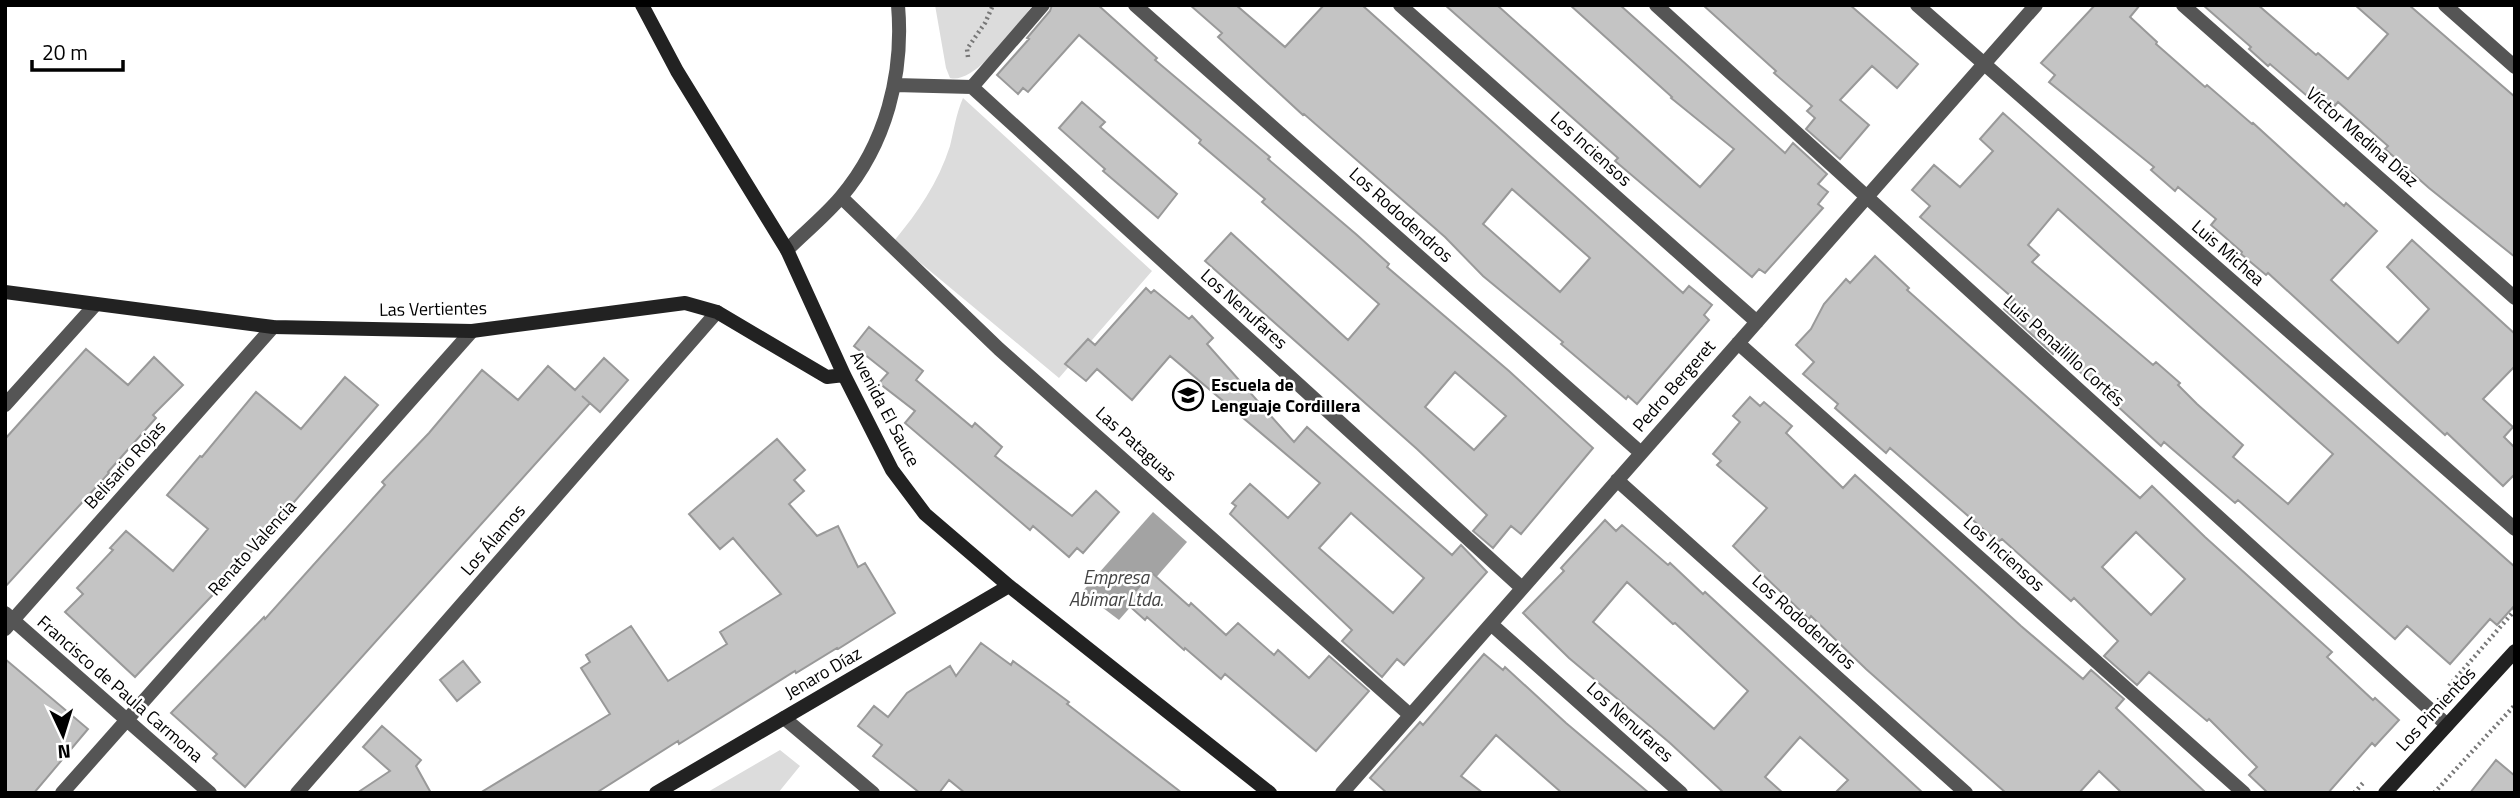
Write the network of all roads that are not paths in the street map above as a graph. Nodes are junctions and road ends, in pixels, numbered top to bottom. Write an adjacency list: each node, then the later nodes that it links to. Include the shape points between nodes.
1 (642, 5): 17 (street, Avenida El Sauce)
2 (898, 5): 13 (street)
3 (1043, 5): 14 (street)
4 (1135, 5): 28 (street, Los Rododendros)
5 (1400, 5): 22 (street, Los Inciensos)
6 (1656, 5): 16 (street, Luis Penailillo Cortés)
7 (1917, 5): 11 (street, Luis Michea)
8 (2036, 5): 11 (street, Pedro Bergeret)
9 (2183, 5): 19 (street, Víctor Medina Díaz)
10 (2445, 5): 12 (street)
11 (1984, 65): 16 (street, Pedro Bergeret); 30 (street, Luis Michea)
12 (2515, 67)
13 (895, 85): 14 (street); 15 (street, via 874,144)
14 (972, 87): 32 (street, Los Nenufares)
15 (841, 197): 17 (street); 36 (street, Las Pataguas, via 999,349)
16 (1866, 197): 22 (street, Pedro Bergeret); 39 (street, Luis Penailillo Cortés)
17 (787, 250): 26 (street, Avenida El Sauce)
18 (5, 292): 20 (street, Las Vertientes)
19 (2515, 298)
20 (95, 305): 23 (street, Las Vertientes); 27 (street)
21 (717, 312): 24 (street, Las Vertientes, via 685,303); 26 (street, Las Vertientes, via 827,377); 42 (street, Los Álamos)
22 (1757, 322): 25 (street, Pedro Bergeret)
23 (273, 327): 24 (street, Las Vertientes); 33 (street, Belisario Rojas)
24 (472, 331): 38 (street, Renato Valencia)
25 (1738, 344): 28 (street, Pedro Bergeret); 49 (street, Los Inciensos)
26 (844, 375): 31 (street, Avenida El Sauce, via 892,470 925,514)
27 (5, 405)
28 (1641, 453): 29 (street, Pedro Bergeret)
29 (1617, 480): 32 (street, Pedro Bergeret); 48 (street, Los Rododendros)
30 (2515, 529)
31 (1009, 586): 37 (street, Jenaro Díaz); 45 (street, Avenida El Sauce)
32 (1522, 588): 34 (street, Pedro Bergeret)
33 (8, 621): 38 (street, Francisco de Paula Carmona)
34 (1491, 624): 36 (street, Pedro Bergeret); 47 (street, Los Nenufares)
35 (2515, 651): 39 (street, Los Pimientos)
36 (1410, 715): 46 (street, Pedro Bergeret)
37 (783, 718): 43 (street, Jenaro Díaz); 44 (street)
38 (126, 719): 40 (street, Renato Valencia); 41 (street, Francisco de Paula Carmona)
39 (2447, 725): 50 (street, Los Pimientos)
40 (62, 793)
41 (209, 793)
42 (297, 793)
43 (656, 793)
44 (873, 793)
45 (1270, 793)
46 (1342, 793)
47 (1681, 793)
48 (1966, 793)
49 (2244, 793)
50 (2385, 793)

